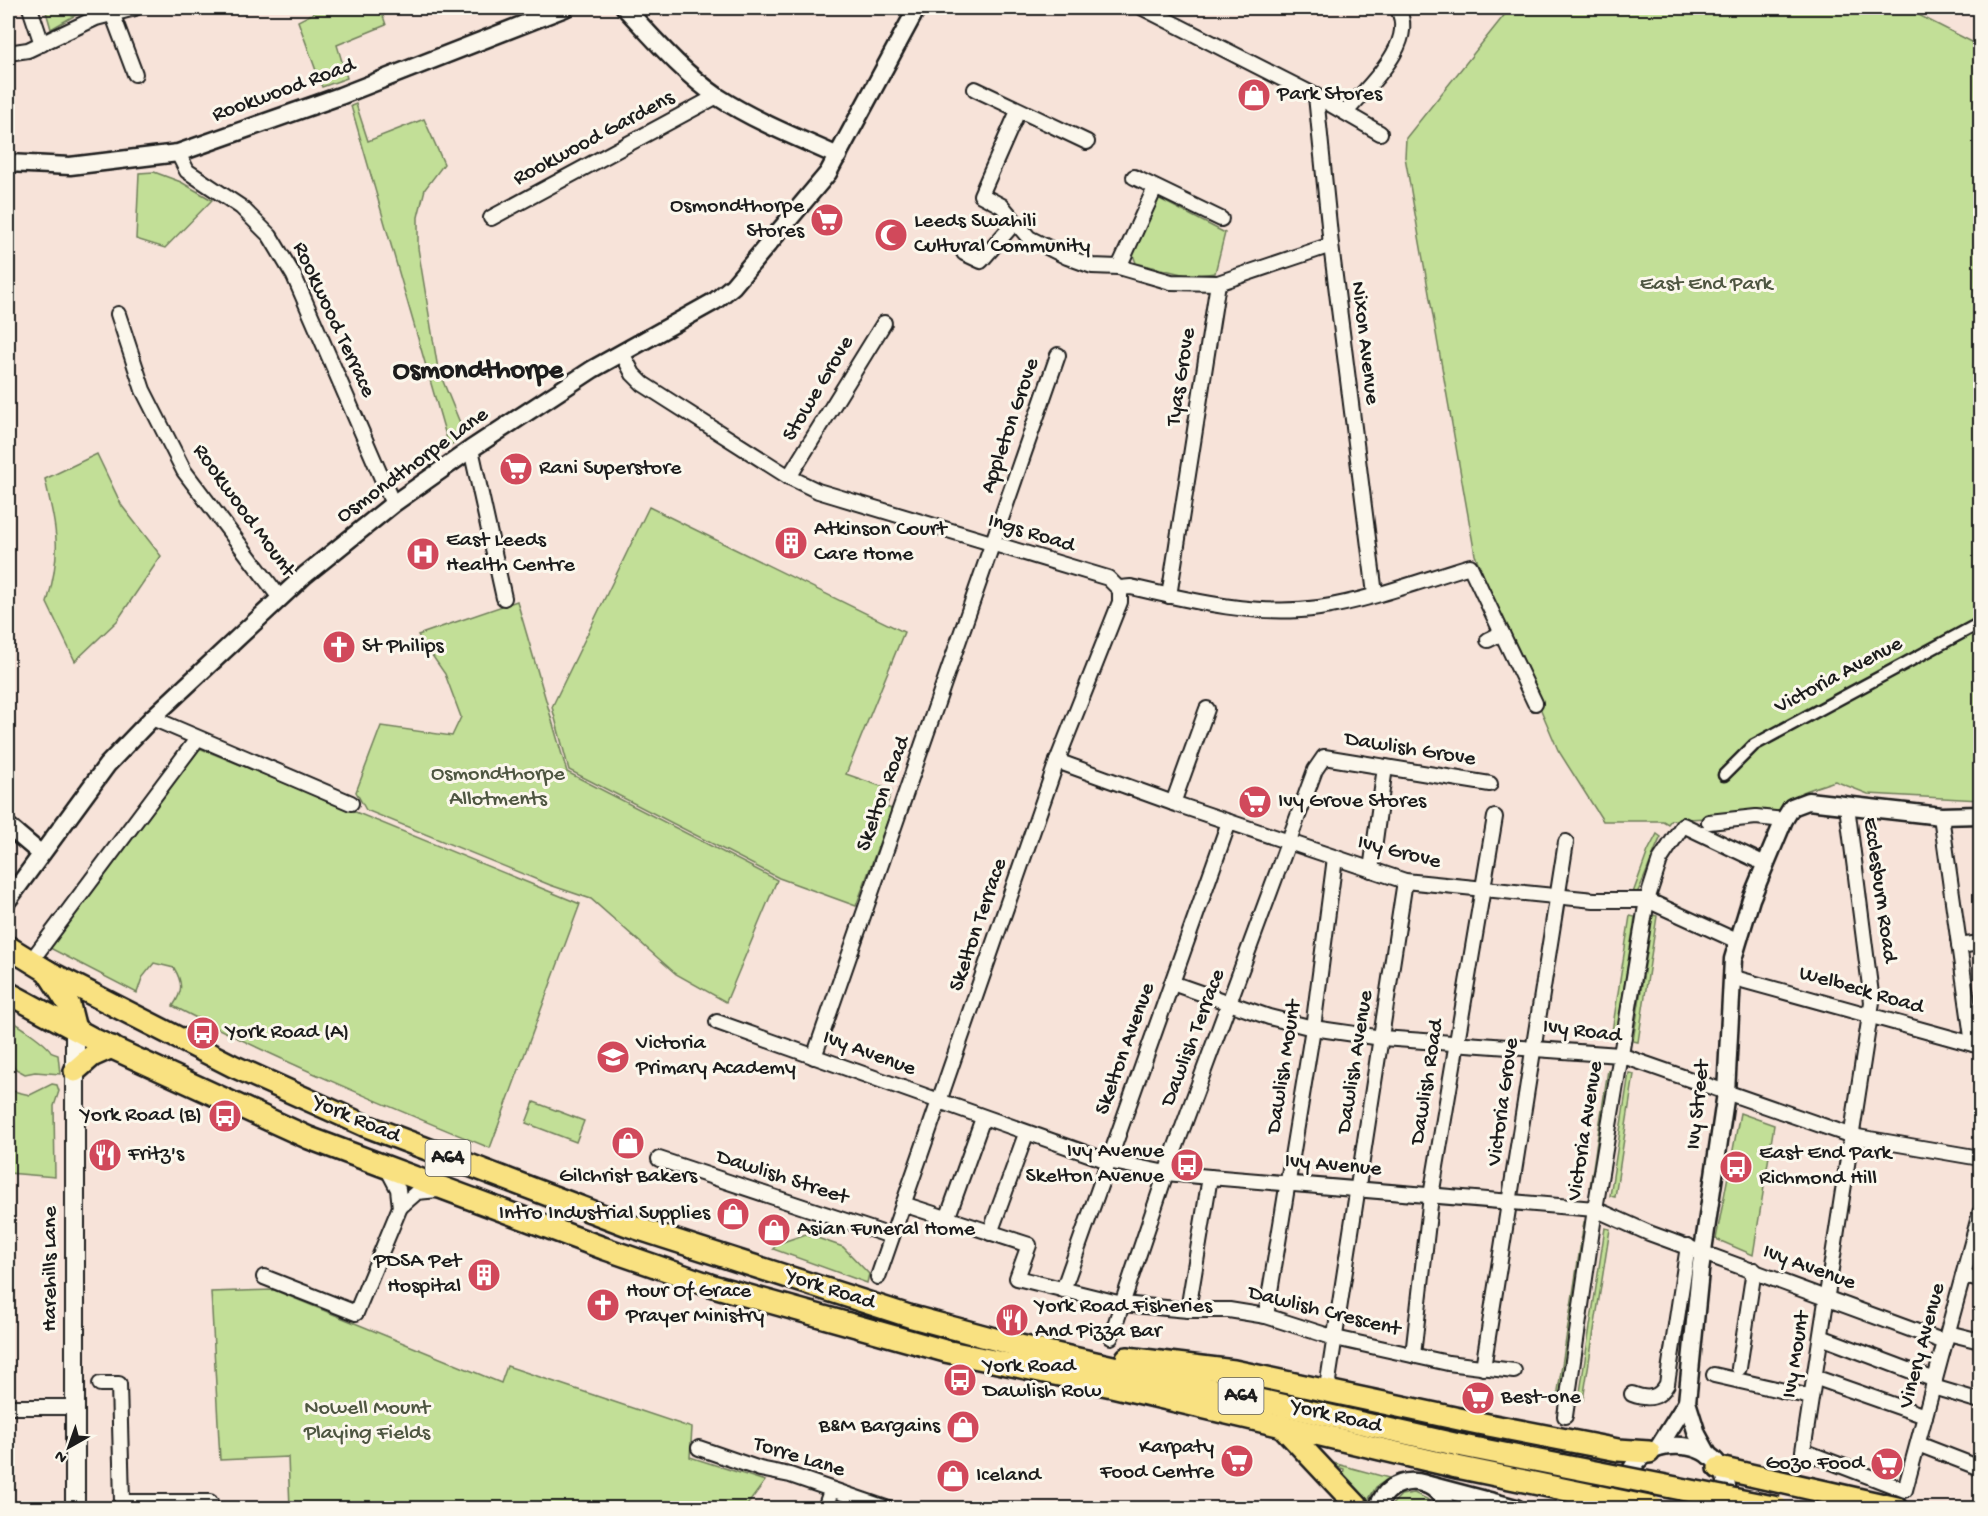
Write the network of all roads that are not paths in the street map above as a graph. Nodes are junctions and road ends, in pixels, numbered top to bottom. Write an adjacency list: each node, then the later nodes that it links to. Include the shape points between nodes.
1 (30, 8): 9 (street)
2 (135, 8): 8 (street)
3 (565, 8): 19 (street, Rookwood Road, via 340,96)
4 (625, 8): 13 (street, via 665,52)
5 (917, 8): 20 (street, Osmondthorpe Lane)
6 (1143, 8): 14 (street)
7 (1397, 8): 16 (street, via 1402,15 1403,38)
8 (112, 13): 9 (street, via 82,23); 11 (street)
9 (42, 44): 10 (street)
10 (8, 53)
11 (135, 74)
12 (975, 89): 15 (street)
13 (717, 96): 20 (street); 24 (street, Rookwood Gardens)
14 (1316, 96): 16 (street); 27 (street, Nixon Avenue)
15 (1018, 111): 18 (street); 26 (street, via 981,195 1002,206)
16 (1346, 112): 17 (street)
17 (1380, 133)
18 (1088, 142)
19 (178, 153): 21 (street, Rookwood Road, via 70,166); 37 (street, Rookwood Terrace, via 188,171 241,207 270,236 288,266)
20 (838, 156): 33 (street, Osmondthorpe Lane, via 817,188 733,286 715,301)
21 (8, 163)
22 (1134, 177): 23 (street)
23 (1155, 188): 25 (street); 29 (street)
24 (491, 218)
25 (1221, 219)
26 (1016, 222): 28 (street, via 981,261); 29 (street, via 1029,238 1067,257 1092,266)
27 (1331, 245): 30 (street); 40 (street, Nixon Avenue)
28 (964, 253)
29 (1119, 267): 30 (street, via 1171,282)
30 (1218, 283): 41 (street, Tyas Grove)
31 (118, 314): 42 (street, Rookwood Mount, via 143,390 184,471)
32 (884, 323): 36 (street, Stowe Grove)
33 (622, 353): 35 (street, Osmondthorpe Lane); 36 (street, Ings Road, via 643,384)
34 (1058, 355): 38 (street, Appleton Grove)
35 (471, 449): 37 (street, Osmondthorpe Lane); 43 (street)
36 (789, 477): 38 (street, Ings Road, via 818,491)
37 (393, 504): 42 (street, Osmondthorpe Lane)
38 (993, 544): 39 (street, Ings Road, via 1108,578); 96 (street, Skelton Road)
39 (1120, 588): 41 (street, Ings Road); 52 (street, Skelton Terrace, via 1120,602)
40 (1375, 594): 41 (street, Ings Road, via 1316,608 1282,609 1245,608); 45 (street, Ings Road, via 1470,566)
41 (1169, 596)
42 (280, 598): 49 (street, Osmondthorpe Lane)
43 (504, 598)
44 (1980, 623): 54 (street, Victoria Avenue, via 1754,745)
45 (1502, 633): 46 (street); 47 (street)
46 (1488, 640)
47 (1535, 704)
48 (1207, 709): 57 (street)
49 (152, 718): 50 (street); 68 (street, Osmondthorpe Lane, via 107,765)
50 (197, 739): 56 (street); 81 (street)
51 (1324, 757): 53 (street, Dawlish Grove); 67 (street, Dawlish Terrace, via 1315,770)
52 (1058, 761): 57 (street, Ivy Grove); 99 (street, Skelton Terrace)
53 (1385, 767): 55 (street, Dawlish Grove); 71 (street)
54 (1724, 775)
55 (1490, 784)
56 (351, 803)
57 (1173, 803): 63 (street, Ivy Grove)
58 (1847, 806): 60 (street); 62 (street, via 1808,801 1799,803); 86 (street, Ecclesburn Road, via 1870,981)
59 (1980, 815): 60 (street)
60 (1941, 816): 79 (street)
61 (1495, 818): 73 (street, Dawlish Road)
62 (1784, 820): 64 (street); 70 (street, Ivy Street)
63 (1229, 822): 67 (street, Ivy Grove); 83 (street, Skelton Avenue)
64 (1709, 822)
65 (8, 826): 68 (street)
66 (1566, 842): 74 (street, Victoria Grove)
67 (1290, 843): 69 (street, Ivy Grove); 85 (street, Dawlish Terrace)
68 (40, 853): 75 (street, Osmondthorpe Lane)
69 (1335, 858): 71 (street, Ivy Grove); 88 (street, Dawlish Mount)
70 (1765, 864): 76 (street, Victoria Avenue, via 1683,825 1660,860); 77 (street, Ivy Street)
71 (1371, 870): 72 (street, Ivy Grove)
72 (1405, 880): 73 (street, Ivy Grove); 90 (street, Dawlish Avenue)
73 (1484, 889): 74 (street, Ivy Grove); 91 (street, Dawlish Road)
74 (1557, 897): 76 (street, Ivy Grove); 94 (street, Victoria Grove)
75 (8, 900)
76 (1647, 900): 77 (street, Ivy Grove); 95 (street, Victoria Avenue)
77 (1737, 941): 82 (street, Ivy Street)
78 (1980, 943): 79 (street)
79 (1959, 946): 92 (street)
80 (8, 947): 81 (highway, York Road / A64)
81 (39, 966): 89 (highway, via 69,1005); 137 (highway, York Road / A64, via 233,1066 364,1125 480,1171 630,1226 909,1316)
82 (1731, 977): 86 (street, Welbeck Road); 98 (street, Ivy Street)
83 (1172, 983): 85 (street, Ivy Road); 105 (street, Skelton Avenue)
84 (8, 993): 89 (highway, York Road / A64)
85 (1230, 1004): 88 (street, Ivy Road); 107 (street, Dawlish Terrace)
86 (1870, 1015): 92 (street, Welbeck Road); 102 (street, Ivy Mount)
87 (717, 1022): 96 (street, Ivy Avenue)
88 (1313, 1028): 90 (street, Ivy Road); 109 (street, Dawlish Mount)
89 (75, 1029): 93 (highway, York Road / A64); 97 (main road, Harehills Lane)
90 (1382, 1038): 91 (street, Ivy Road); 111 (street, Dawlish Avenue)
91 (1455, 1043): 94 (street, Ivy Road); 112 (street, Dawlish Road)
92 (1977, 1045)
93 (112, 1047): 97 (highway, via 92,1056); 106 (highway, York Road / A64, via 309,1138)
94 (1533, 1047): 95 (street, Ivy Road); 113 (street, Victoria Grove)
95 (1620, 1055): 98 (street, Ivy Road); 116 (street, Victoria Avenue)
96 (814, 1057): 99 (street, Ivy Avenue)
97 (75, 1071): 152 (main road, Harehills Lane)
98 (1726, 1093): 102 (street, Ivy Road); 121 (street, Ivy Street)
99 (940, 1101): 100 (street, Ivy Avenue); 114 (street, Skelton Terrace)
100 (983, 1118): 101 (street, Ivy Avenue); 118 (street)
101 (1026, 1134): 105 (street, Ivy Avenue); 119 (street)
102 (1852, 1136): 103 (street, Ivy Road); 128 (street, Ivy Mount)
103 (1980, 1158)
104 (659, 1160): 120 (street, Dawlish Street)
105 (1108, 1161): 107 (street, Ivy Avenue); 127 (street, Skelton Avenue)
106 (387, 1168): 110 (highway, York Road / A64); 115 (street, via 398,1189)
107 (1166, 1173): 108 (street, Ivy Avenue); 129 (street, Dawlish Terrace)
108 (1210, 1177): 109 (street, Ivy Avenue); 130 (street)
109 (1287, 1183): 111 (street, Ivy Avenue); 131 (street, Dawlish Mount)
110 (443, 1189): 115 (street, via 417,1192); 155 (highway, York Road / A64, via 712,1286 838,1323 945,1351)
111 (1357, 1190): 112 (street, Ivy Avenue); 135 (street, Dawlish Avenue)
112 (1431, 1196): 113 (street, Ivy Avenue); 138 (street, Dawlish Road)
113 (1510, 1202): 116 (street, Ivy Avenue); 139 (street, Victoria Grove)
114 (903, 1204): 118 (street); 120 (street, Skelton Terrace)
115 (399, 1207): 124 (street, via 356,1313)
116 (1595, 1209): 121 (street, Ivy Avenue); 153 (street, Victoria Avenue)
117 (1980, 1217): 123 (street, Vinery Avenue)
118 (947, 1219): 119 (street)
119 (990, 1233): 127 (street, Dawlish Crescent, via 1029,1245 1017,1278)
120 (891, 1236): 125 (street, Skelton Terrace)
121 (1695, 1249): 122 (street, Ivy Avenue); 147 (street, Ivy Street, via 1667,1384 1654,1397); 150 (street, Ivy Street)
122 (1754, 1270): 128 (street, Ivy Avenue); 140 (street)
123 (1963, 1276): 126 (street); 134 (street, Vinery Avenue)
124 (264, 1277)
125 (878, 1277)
126 (1980, 1280)
127 (1063, 1290): 129 (street, Dawlish Crescent)
128 (1827, 1297): 133 (street, Ivy Mount); 134 (street, Ivy Avenue)
129 (1122, 1304): 130 (street, Dawlish Crescent); 132 (street, Dawlish Terrace)
130 (1188, 1310): 131 (street, Dawlish Crescent, via 1229,1310)
131 (1266, 1316): 135 (street, Dawlish Crescent)
132 (1111, 1337)
133 (1821, 1337): 143 (street, Ivy Mount); 145 (street)
134 (1947, 1337): 136 (street, Ivy Avenue); 145 (street, Vinery Avenue)
135 (1335, 1338): 138 (street, Dawlish Crescent); 146 (street, Dawlish Avenue, via 1328,1381)
136 (1980, 1341)
137 (1020, 1346): 146 (highway, via 1234,1371); 176 (highway, York Road / A64, bridge, via 1463,1446)
138 (1413, 1355): 139 (street, Dawlish Crescent)
139 (1482, 1368): 141 (street, Dawlish Crescent)
140 (1739, 1368)
141 (1514, 1371)
142 (1714, 1375): 148 (street)
143 (1815, 1377): 148 (street, Ivy Mount); 154 (street)
144 (100, 1384): 167 (street, via 119,1384 122,1502 210,1502)
145 (1934, 1384): 149 (street); 154 (street, Vinery Avenue)
146 (1332, 1392): 158 (highway, via 1618,1450)
147 (1632, 1394)
148 (1811, 1397): 163 (street, Ivy Mount, via 1803,1451)
149 (1980, 1401)
150 (1687, 1402): 158 (street, Ivy Street); 159 (street, Ivy Street, via 1697,1434)
151 (8, 1407): 152 (street)
152 (75, 1407): 166 (main road, Harehills Lane)
153 (1565, 1416)
154 (1925, 1416): 156 (street, Vinery Avenue)
155 (1280, 1424): 170 (highway, A64); 174 (highway, York Road / A64, bridge)
156 (1917, 1444): 160 (street); 163 (street, Vinery Avenue)
157 (699, 1448): 162 (street, Torre Lane)
158 (1654, 1450): 159 (street, via 1680,1444 1695,1448); 165 (street, via 1638,1461 1630,1475)
159 (1714, 1462): 163 (highway); 175 (street, via 1727,1493)
160 (1980, 1468)
161 (1425, 1484): 164 (street); 171 (street, via 1398,1484 1383,1496); 172 (street, via 1440,1495)
162 (831, 1491): 168 (street); 169 (street, Torre Lane)
163 (1901, 1499)
164 (1486, 1506): 173 (street)
165 (1626, 1508)
166 (75, 1509)
167 (210, 1509)
168 (825, 1509)
169 (886, 1509)
170 (1359, 1509)
171 (1378, 1509)
172 (1446, 1509)
173 (1516, 1509)
174 (1654, 1509)
175 (1725, 1509)
176 (1778, 1509)

